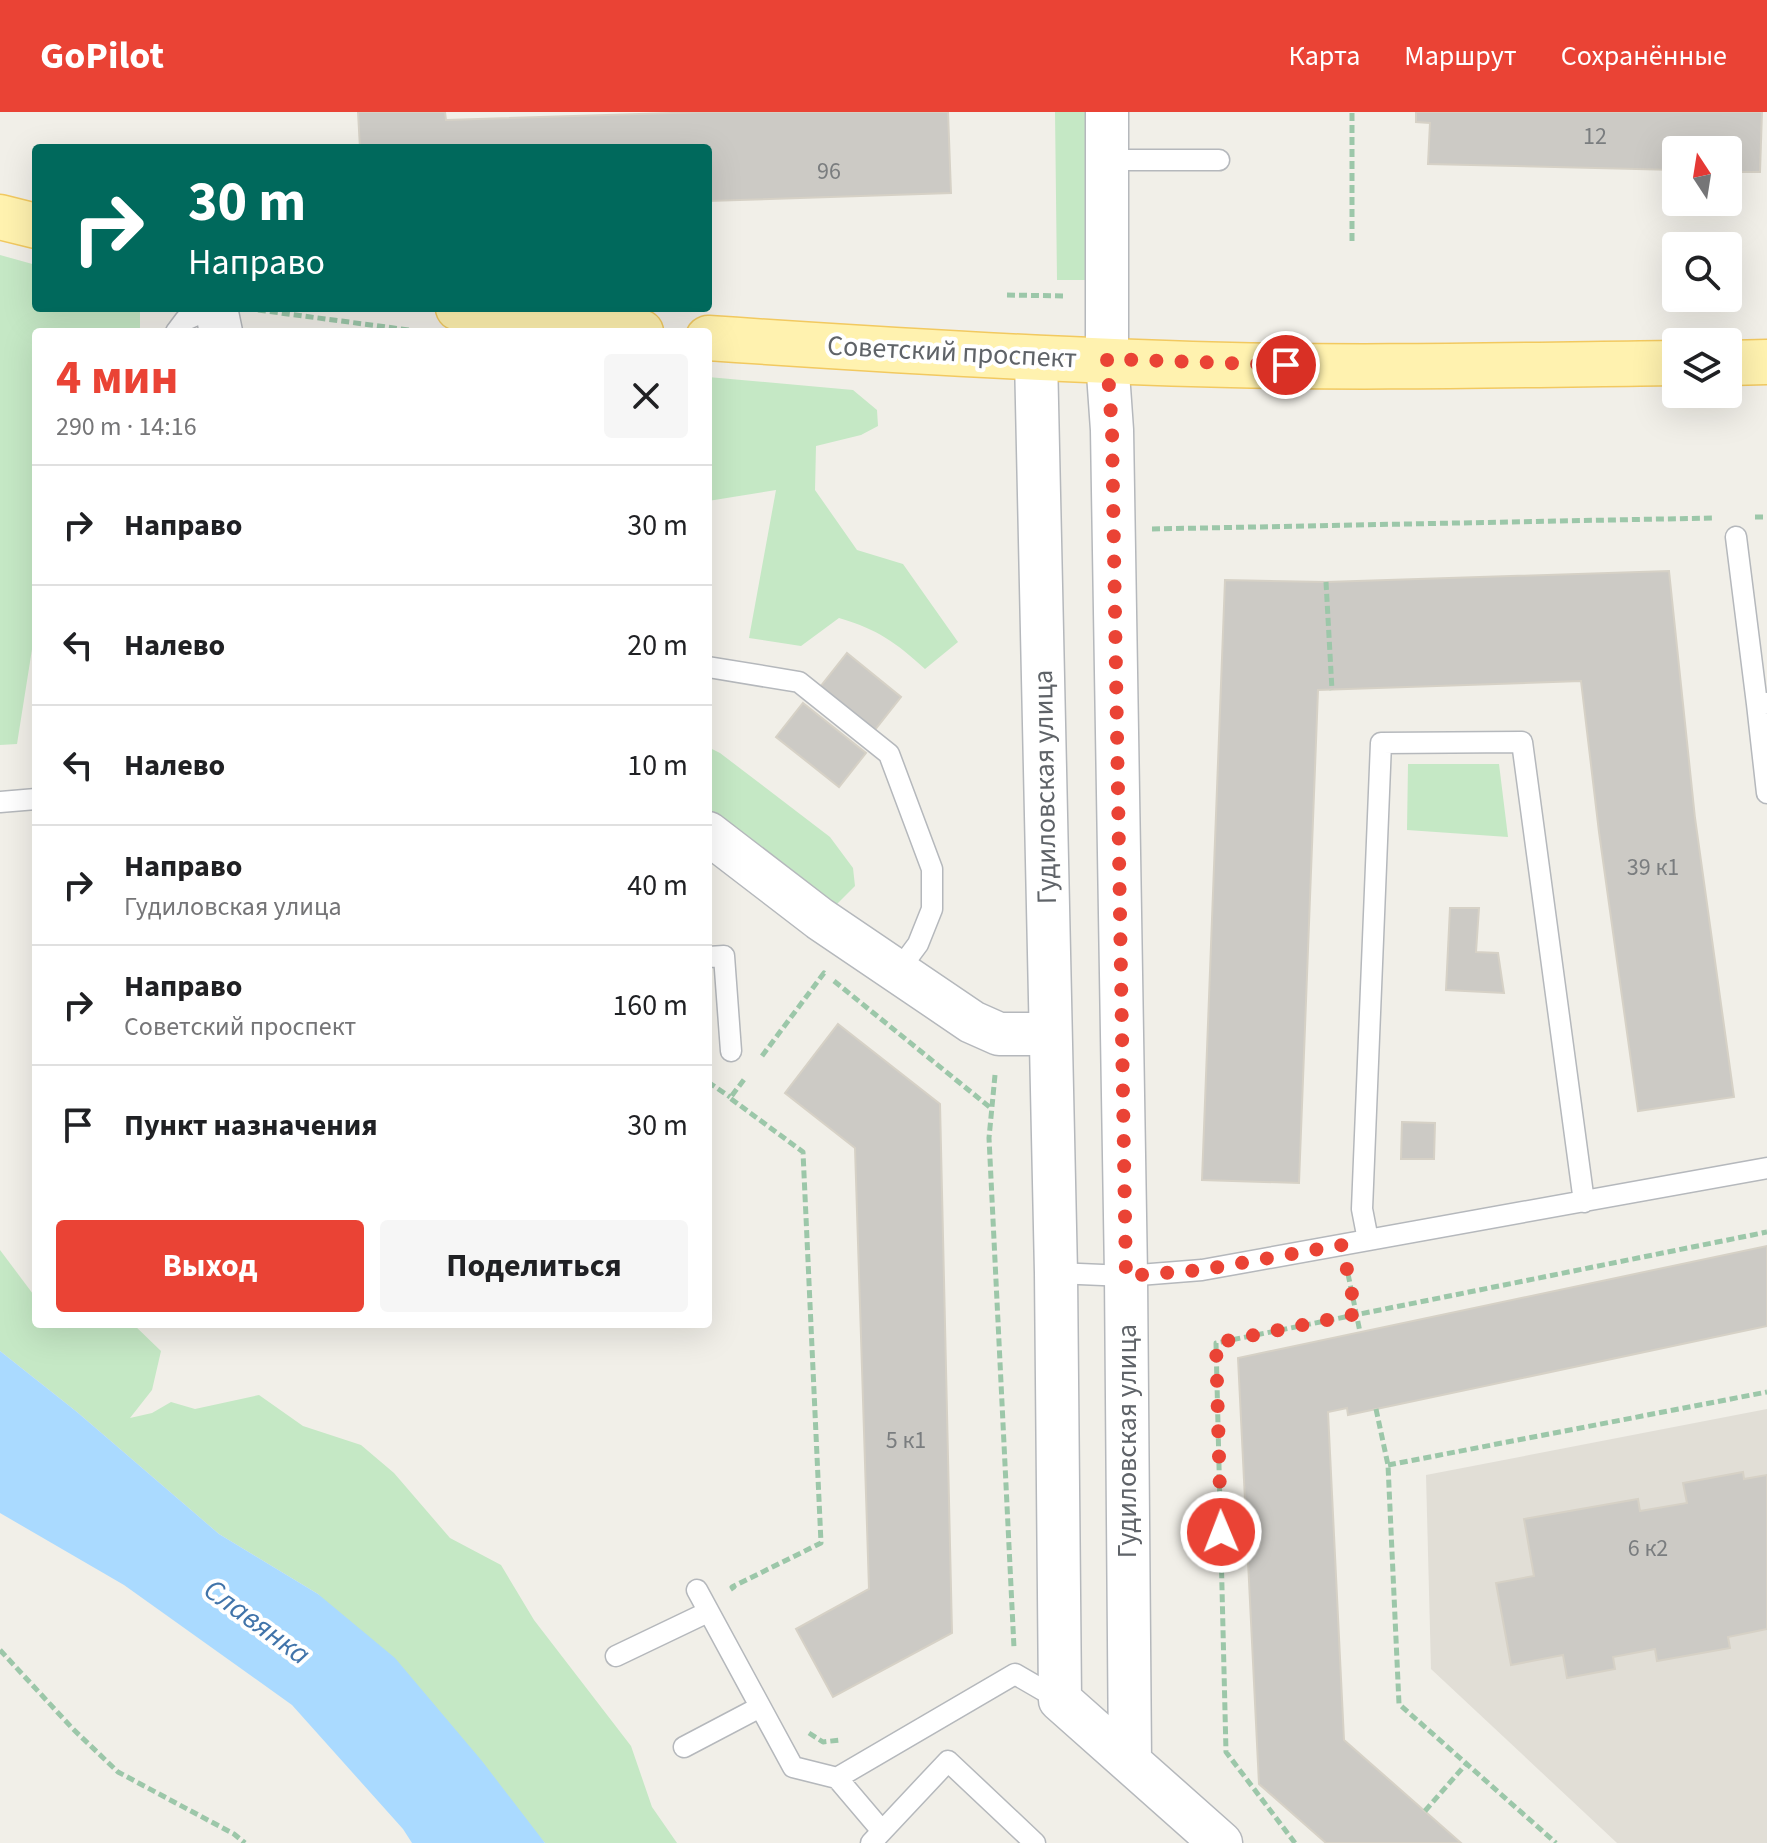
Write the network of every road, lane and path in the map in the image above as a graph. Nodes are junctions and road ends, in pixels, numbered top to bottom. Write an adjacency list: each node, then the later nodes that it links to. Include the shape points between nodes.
1 (1107, 112): 3 (street, Гудиловская улица)
2 (1352, 112): 7 (path)
3 (1107, 160): 4 (lane); 15 (street, Гудиловская улица)
4 (1219, 160)
5 (0, 217): 6 (main road)
6 (32, 225)
7 (1352, 241)
8 (488, 312): 12 (main road)
9 (224, 314): 10 (lane, via 185,320); 11 (path)
10 (179, 328)
11 (380, 328)
12 (610, 328)
13 (712, 338): 14 (main road, Советский проспект)
14 (1036, 357): 15 (main road, Советский проспект); 35 (street, Гудиловская улица)
15 (1107, 359): 17 (main road, Советский проспект, via 1380,367); 48 (street, Гудиловская улица)
16 (1767, 362): 18 (main road)
17 (1662, 363)
18 (1742, 363)
19 (1767, 517): 21 (path)
20 (1720, 518): 22 (path)
21 (1751, 518)
22 (1143, 529)
23 (1736, 537): 27 (lane)
24 (1326, 582): 26 (path)
25 (712, 668): 33 (lane, via 799,682 889,754 932,869 932,909 918,944)
26 (1332, 690)
27 (1762, 704): 28 (lane)
28 (1767, 793)
29 (32, 799): 30 (lane)
30 (0, 802)
31 (712, 836): 33 (street)
32 (712, 957): 36 (lane, via 724,956)
33 (898, 971): 34 (street, via 972,1022)
34 (999, 1034): 35 (street); 41 (path)
35 (1049, 1034): 47 (street, Гудиловская улица)
36 (731, 1051)
37 (758, 1060): 41 (path, via 824,973)
38 (749, 1073): 40 (path)
39 (712, 1085): 40 (path)
40 (730, 1098): 55 (path, via 803,1152 821,1543 732,1587)
41 (992, 1109): 59 (path)
42 (1767, 1168): 43 (lane)
43 (1584, 1202): 45 (lane); 45 (lane, via 1522,742 1381,743 1362,1209)
44 (1767, 1232): 49 (path)
45 (1368, 1240): 46 (lane)
46 (1342, 1245): 48 (lane, via 1202,1270); 49 (path)
47 (1056, 1273): 48 (lane); 60 (street, Гудиловская улица)
48 (1126, 1276): 65 (street, Гудиловская улица)
49 (1356, 1314): 50 (path); 73 (path, via 1216,1343 1226,1752)
50 (1360, 1332)
51 (1767, 1392): 53 (path)
52 (1376, 1409): 53 (path)
53 (1388, 1465): 66 (path, via 1399,1704)
54 (697, 1590): 56 (lane)
55 (739, 1600)
56 (708, 1612): 58 (lane); 61 (lane)
57 (0, 1650): 70 (path, via 118,1772)
58 (616, 1656)
59 (1015, 1674): 60 (lane); 67 (lane)
60 (1060, 1700): 65 (street)
61 (760, 1707): 64 (lane); 67 (lane, via 793,1767)
62 (807, 1731): 63 (path, via 823,1742)
63 (852, 1733)
64 (684, 1747)
65 (1130, 1762): 72 (street)
66 (1466, 1764): 68 (path); 74 (path)
67 (837, 1778): 69 (lane)
68 (1425, 1811)
69 (877, 1837): 71 (lane, via 948,1761)
70 (245, 1843)
71 (1035, 1843)
72 (1221, 1843)
73 (1295, 1843)
74 (1556, 1843)

